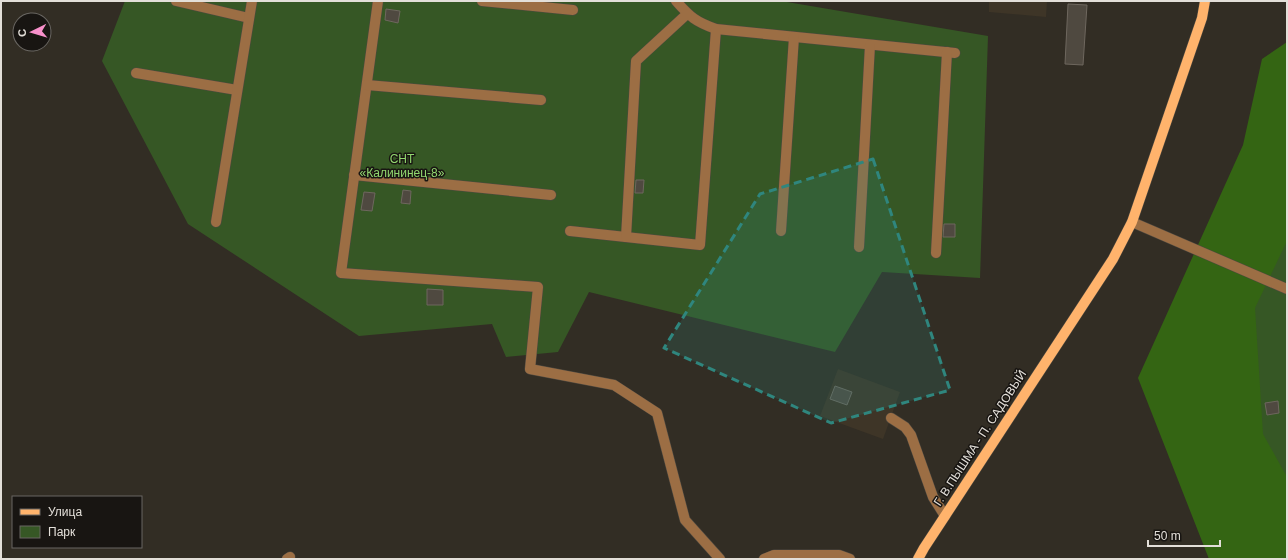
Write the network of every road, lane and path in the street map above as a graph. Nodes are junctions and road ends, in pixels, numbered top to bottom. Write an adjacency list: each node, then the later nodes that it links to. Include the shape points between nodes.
1 (176, 1): 9 (street)
2 (252, 1): 9 (street)
3 (378, 1): 14 (street)
4 (482, 1): 7 (street)
5 (676, 1): 8 (street)
6 (1205, 1): 20 (main road, Г. В.ПЫШМА - П. САДОВЫЙ, via 1202,18)
7 (573, 10)
8 (687, 14): 10 (street, via 700,23); 23 (street, via 636,61)
9 (249, 18): 15 (street)
10 (716, 29): 11 (street); 23 (street, via 700,245)
11 (794, 37): 12 (street); 22 (street)
12 (870, 45): 24 (street); 25 (street, via 951,52)
13 (136, 73): 15 (street)
14 (367, 85): 16 (street); 17 (street)
15 (238, 90): 19 (street)
16 (541, 100)
17 (354, 175): 18 (street); 29 (street, via 341,273 538,287 530,369 614,385 657,413 685,520)
18 (551, 195)
19 (216, 222)
20 (1132, 222): 26 (street); 28 (main road, Г. В.ПЫШМА - П. САДОВЫЙ, via 1113,259)
21 (570, 231): 23 (street)
22 (781, 231)
23 (626, 237)
24 (859, 247)
25 (936, 253)
26 (1287, 289)
27 (891, 418): 28 (street, via 905,427 911,435 933,497)
28 (945, 516): 32 (main road, Г. В.ПЫШМА - П. САДОВЫЙ)
29 (720, 559)
30 (764, 559): 31 (street, via 774,555 839,554)
31 (850, 559)
32 (918, 559)

